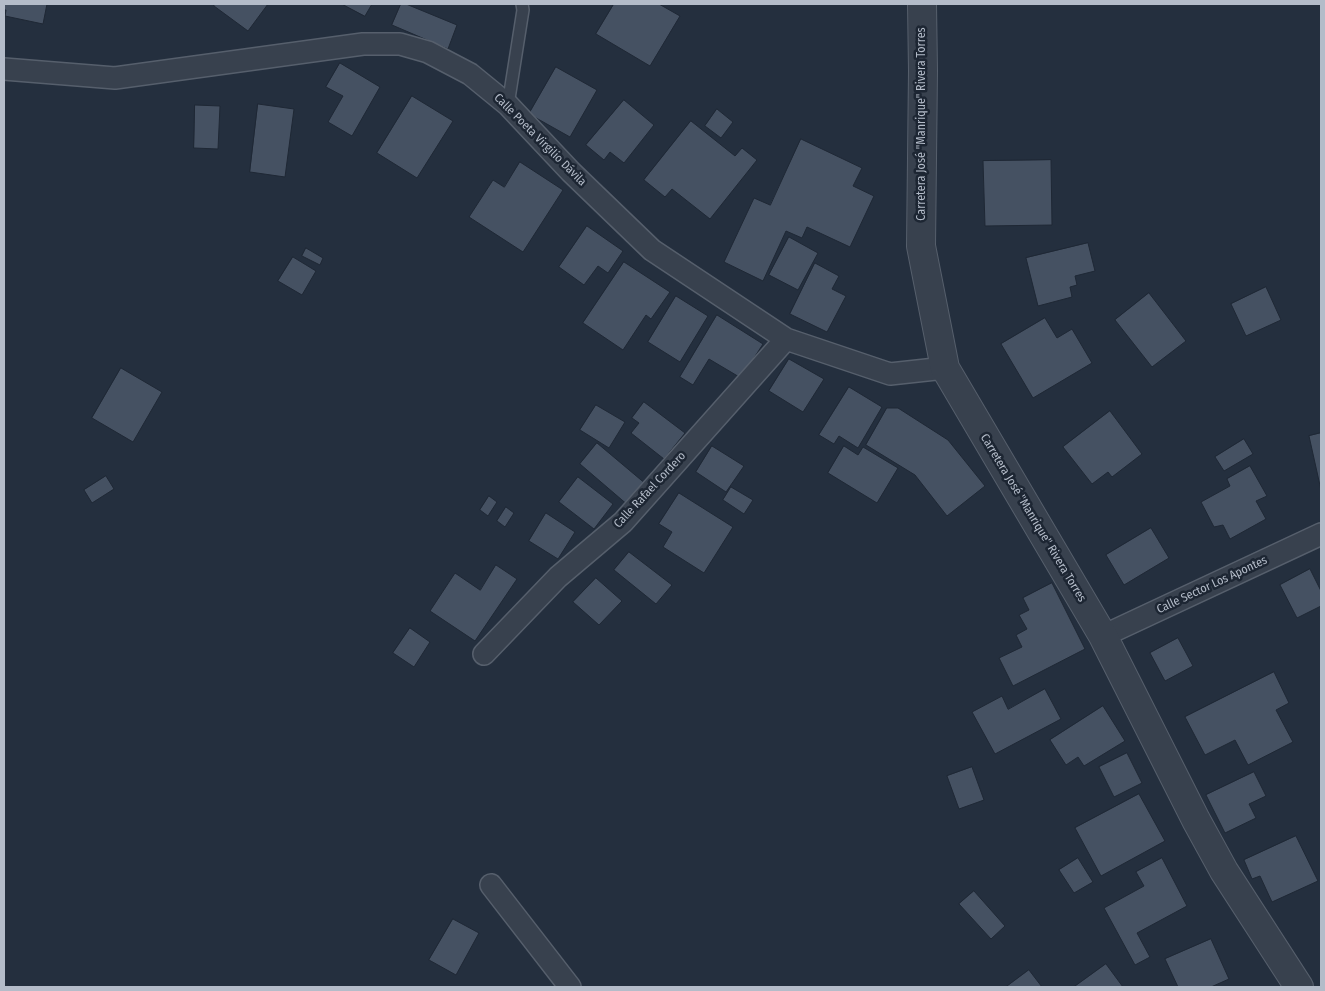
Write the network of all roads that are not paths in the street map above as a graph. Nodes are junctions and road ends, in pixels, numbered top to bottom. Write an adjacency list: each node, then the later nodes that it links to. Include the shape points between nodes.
1 (522, 4): 4 (lane)
2 (922, 4): 6 (street, Carretera José "Manrique" Rivera Torres, via 921,246)
3 (4, 69): 4 (street, Calle Poeta Virgilio Dávila, via 114,78 363,44 400,44 428,52 470,74)
4 (508, 105): 5 (street, Calle Poeta Virgilio Dávila, via 571,172 652,250)
5 (786, 339): 6 (street, Calle Poeta Virgilio Dávila, via 890,374); 9 (street, Calle Rafael Cordero, via 622,522 558,577)
6 (945, 368): 8 (street, Carretera José "Manrique" Rivera Torres)
7 (1321, 534): 8 (street, Calle Sector Los Apontes)
8 (1103, 636): 12 (street, Carretera José "Manrique" Rivera Torres, via 1224,871)
9 (484, 654)
10 (491, 885): 11 (street)
11 (570, 987)
12 (1299, 987)

